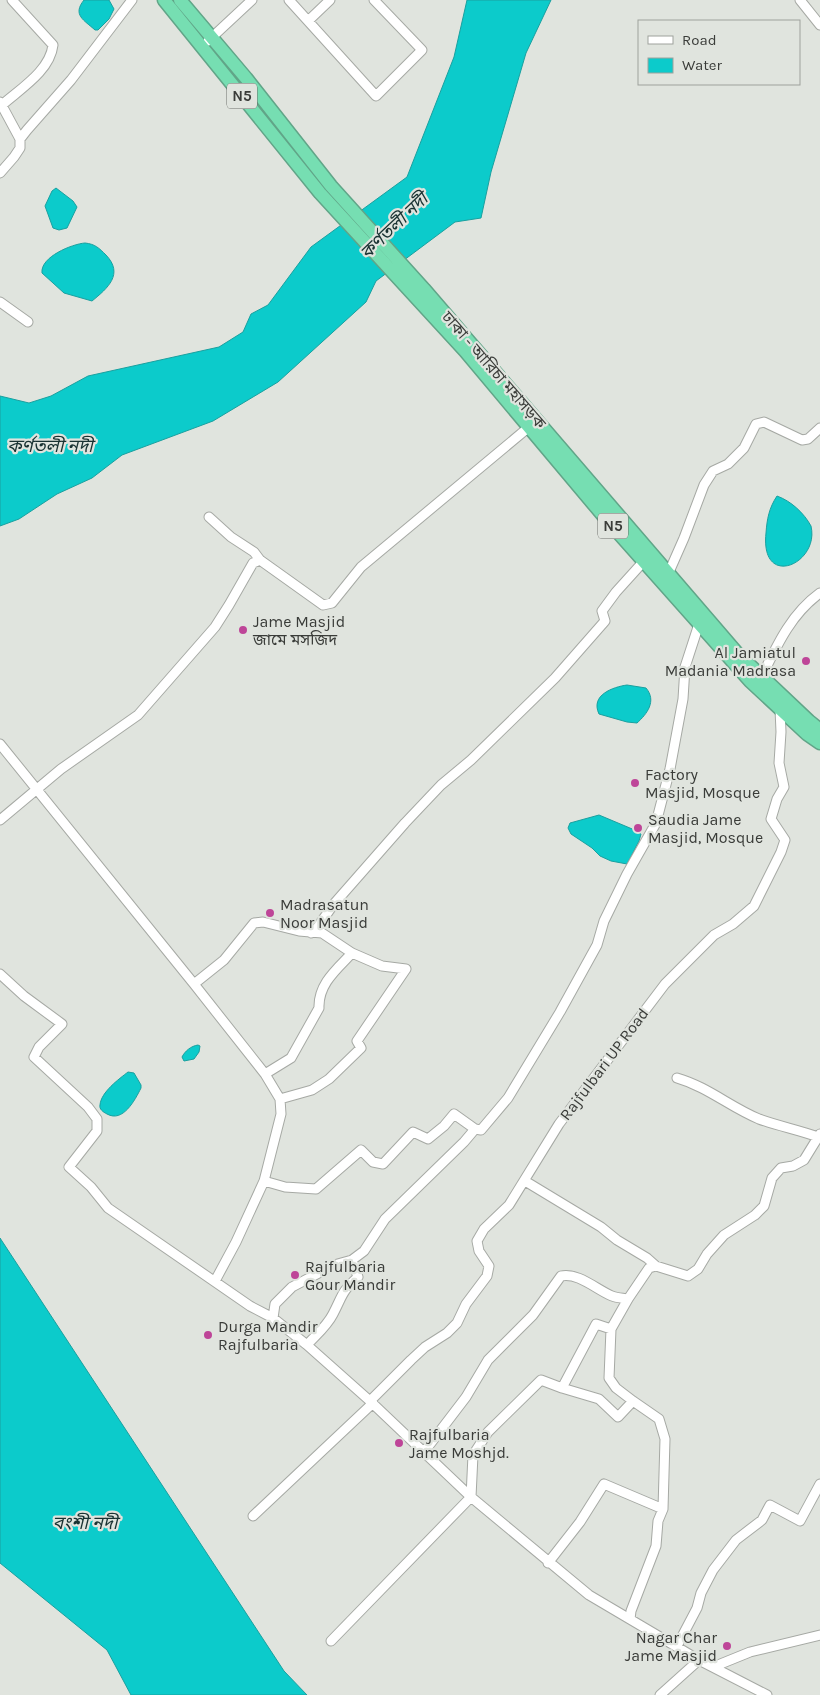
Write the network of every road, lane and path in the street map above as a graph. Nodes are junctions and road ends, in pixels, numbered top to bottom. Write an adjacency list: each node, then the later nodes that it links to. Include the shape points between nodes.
1 (12, 0): 13 (street, via 53,45 48,62)
2 (132, 0): 14 (street)
3 (164, 0): 12 (highway, ঢাকা - আরিচা মহাসড়ক / N5)
4 (180, 0): 12 (highway, ঢাকা - আরিচা মহাসড়ক / N5)
5 (252, 0): 12 (street)
6 (289, 0): 10 (street)
7 (330, 0): 10 (street)
8 (374, 0): 10 (street, via 422,50 376,96)
9 (800, 0): 11 (street)
10 (308, 21)
11 (820, 25)
12 (207, 42): 16 (highway, ঢাকা - আরিচা মহাসড়ক / N5, via 246,78); 16 (highway, ঢাকা - আরিচা মহাসড়ক / N5, via 320,193)
13 (1, 104): 14 (street)
14 (20, 140): 15 (street, via 20,148)
15 (0, 173)
16 (420, 293): 19 (highway, N5); 24 (highway, ঢাকা - আরিচা মহাসড়ক / N5)
17 (0, 302): 18 (street)
18 (28, 322)
19 (529, 427): 22 (street, via 361,567 332,603 323,605); 23 (highway, N5)
20 (820, 428): 24 (street, via 802,440 764,422 756,424 744,448 728,464 713,471 704,485)
21 (209, 517): 22 (street)
22 (260, 560): 32 (street, via 253,563 215,626 138,715)
23 (644, 561): 26 (highway, N5); 34 (street, via 602,611 605,621 555,678 435,791)
24 (669, 572): 27 (highway, ঢাকা - আরিচা মহাসড়ক / N5, via 737,653)
25 (820, 593): 27 (street, via 807,602 784,631)
26 (699, 624): 28 (highway, N5); 41 (street, via 685,667 683,699 670,769 656,823 627,874 604,921 597,945 560,1012 508,1098 483,1128)
27 (762, 676): 29 (highway, ঢাকা - আরিচা মহাসড়ক / N5)
28 (780, 709): 30 (highway, N5); 44 (street, Rajfulbari UP Road, via 779,763 784,787 771,819 785,840 754,906 714,935 665,984 559,1124)
29 (820, 730)
30 (820, 743)
31 (0, 744): 32 (street)
32 (36, 790): 33 (street); 37 (street)
33 (0, 820)
34 (311, 933): 35 (street, via 322,933); 37 (street, via 263,922 254,923 224,960)
35 (352, 953): 38 (street, via 322,987 319,1008 291,1058); 40 (street, via 382,966 406,969 358,1041 361,1048 312,1090)
36 (0, 974): 47 (street, via 62,1024 39,1047 34,1057 97,1119 97,1131 69,1167 108,1208)
37 (194, 984): 38 (street)
38 (265, 1074): 40 (street)
39 (677, 1078): 42 (street, via 694,1083 759,1119)
40 (280, 1099): 43 (street, via 280,1114)
41 (476, 1129): 43 (street, via 454,1114 428,1139 413,1132 383,1164 374,1162 361,1150 316,1189 285,1187); 45 (street, via 385,1219 364,1252)
42 (819, 1135): 46 (street, via 804,1160 782,1168 772,1178 764,1206 724,1235 698,1270 688,1276)
43 (264, 1181): 47 (street)
44 (525, 1181): 46 (street, via 602,1227); 54 (street, Rajfulbari UP Road, via 509,1205 477,1240 479,1251 489,1266 487,1276 466,1304 457,1323 411,1360)
45 (352, 1260): 49 (street, via 334,1265 292,1287 275,1304); 51 (street, via 358,1277 345,1288 333,1315)
46 (656, 1266): 48 (street, via 649,1268)
47 (216, 1281): 49 (street)
48 (628, 1299): 50 (street); 55 (street, via 613,1297 580,1279 561,1276 533,1315 488,1360 466,1397)
49 (273, 1318): 51 (street)
50 (611, 1329): 52 (street, via 596,1324); 53 (street, via 609,1378)
51 (307, 1345): 54 (street)
52 (562, 1388): 53 (street, via 599,1399 618,1417); 57 (street, via 542,1380 488,1432 473,1455)
53 (633, 1401): 58 (street, via 659,1419 666,1439)
54 (372, 1402): 55 (street); 59 (street)
55 (424, 1452): 57 (street)
56 (820, 1484): 64 (street, via 800,1521 770,1505 762,1520 736,1540 713,1570)
57 (471, 1497): 60 (street); 63 (street)
58 (663, 1509): 60 (street, via 604,1484); 61 (street, via 658,1521 656,1546)
59 (253, 1516)
60 (548, 1563): 61 (street, via 589,1595)
61 (630, 1619): 64 (street)
62 (820, 1635): 66 (street, via 750,1652)
63 (331, 1641)
64 (677, 1646): 65 (street)
65 (700, 1660): 66 (street); 67 (street)
66 (713, 1667): 68 (street)
67 (660, 1695)
68 (766, 1695)

